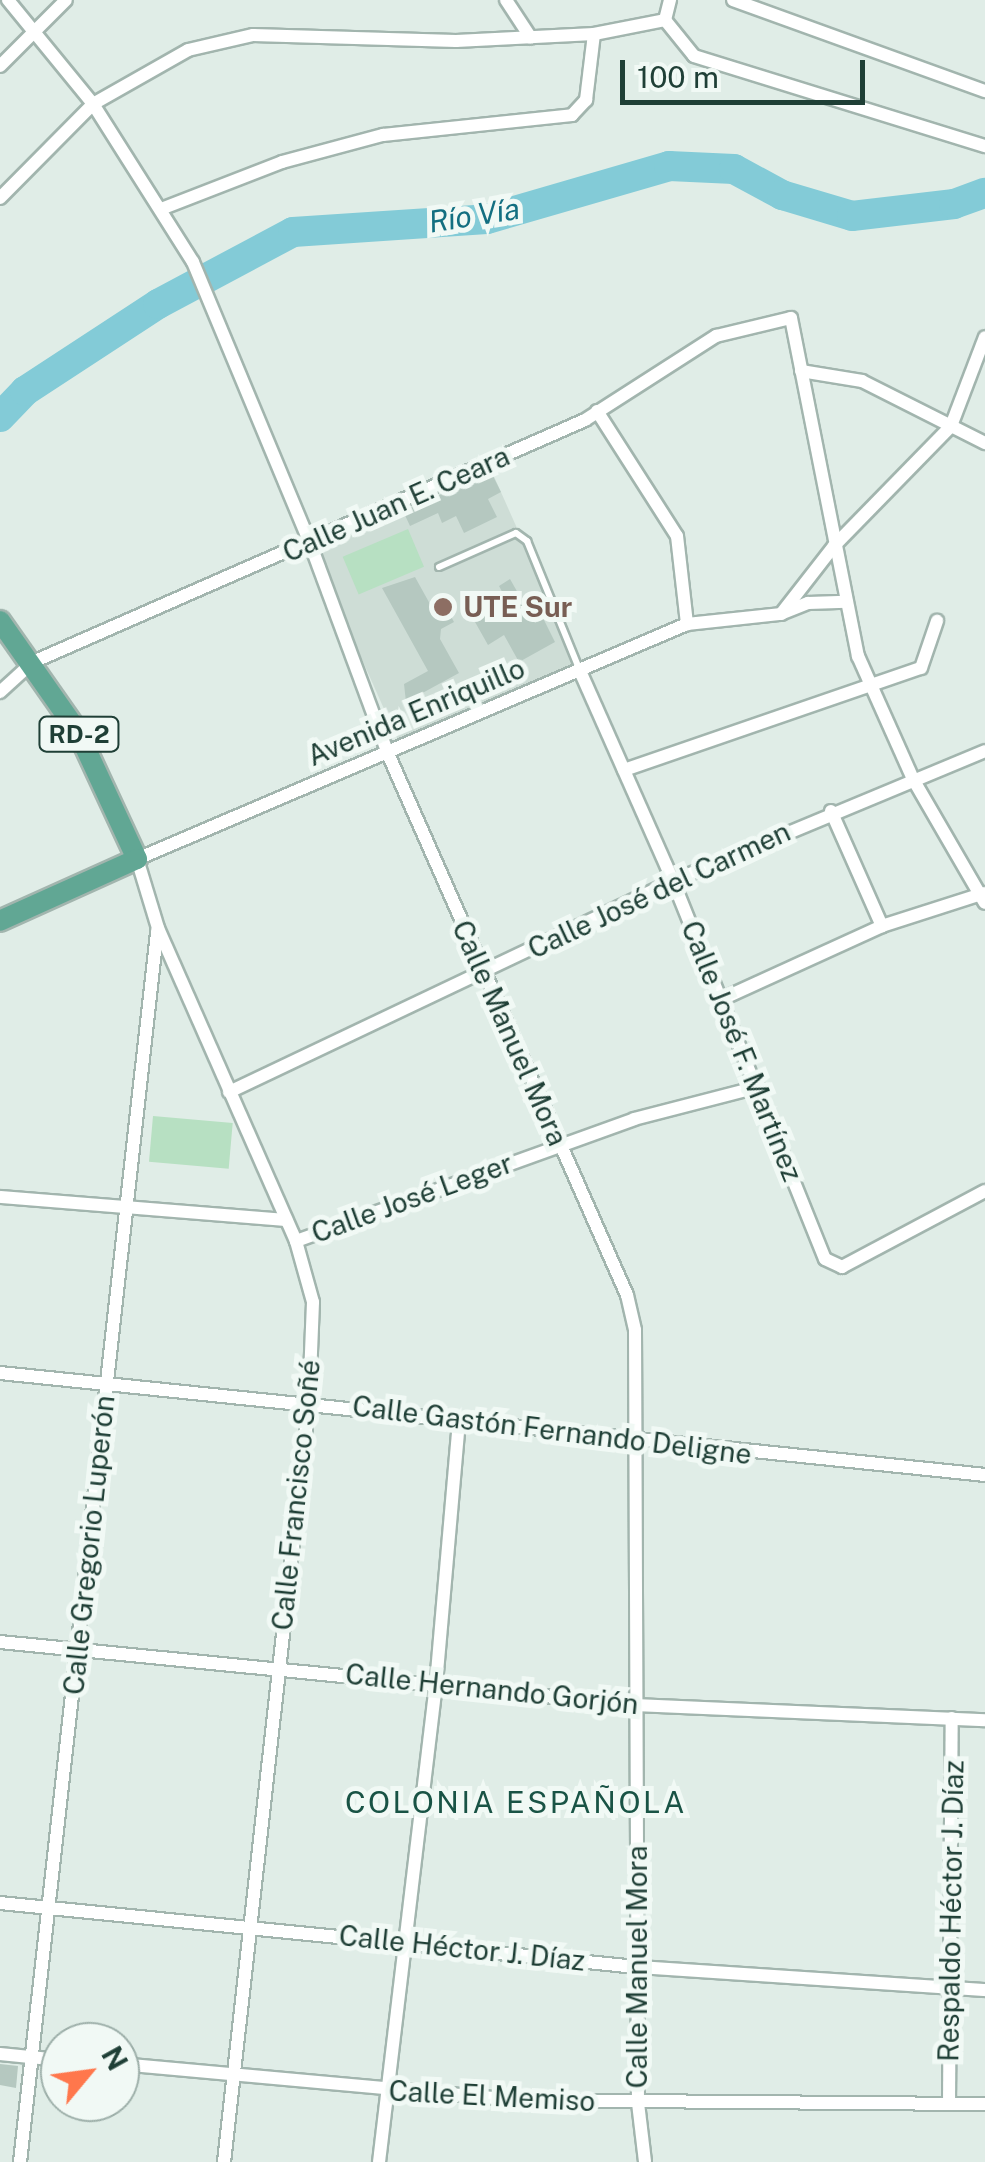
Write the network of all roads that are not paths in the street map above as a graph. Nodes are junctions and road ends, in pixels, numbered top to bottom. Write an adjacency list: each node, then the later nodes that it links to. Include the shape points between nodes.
1 (8, 0): 7 (street, Calle Manuel Mora)
2 (66, 0): 7 (street)
3 (506, 0): 9 (street)
4 (670, 0): 6 (street)
5 (732, 0): 11 (street)
6 (665, 20): 8 (street); 13 (street, via 694,56)
7 (35, 32): 10 (street); 12 (street, Calle Manuel Mora)
8 (594, 34): 9 (street); 15 (street, via 586,100 572,115 383,135 282,162)
9 (531, 38): 12 (street, via 252,35 188,50)
10 (0, 66)
11 (985, 91)
12 (93, 104): 14 (street); 15 (street, Calle Manuel Mora)
13 (985, 146)
14 (0, 198)
15 (161, 208): 21 (street, Calle Manuel Mora, via 212,304)
16 (985, 337): 19 (street)
17 (801, 371): 18 (street, Calle Juan E. Ceara, via 791,318 716,336); 19 (street, via 862,381); 22 (street)
18 (598, 412): 21 (street, Calle Juan E. Ceara); 28 (street, via 676,536)
19 (951, 426): 20 (street); 22 (street)
20 (985, 443)
21 (310, 543): 29 (street, Calle Juan E. Ceara); 34 (street, Calle Manuel Mora)
22 (834, 546): 24 (street); 25 (street)
23 (439, 567): 30 (lane, via 516,533 527,541)
24 (846, 602): 25 (street, Avenida Enriquillo, via 808,603); 31 (street)
25 (781, 614): 28 (street, Avenida Enriquillo)
26 (0, 621): 29 (main road, RD-2)
27 (937, 621): 31 (street, via 929,661)
28 (687, 624): 30 (street, Avenida Enriquillo)
29 (33, 662): 32 (street, Calle Juan E. Ceara); 38 (main road, RD-2, via 78,732)
30 (580, 671): 34 (street, Avenida Enriquillo); 35 (street, Calle José F. Martínez)
31 (870, 684): 35 (street); 36 (street)
32 (0, 692)
33 (985, 751): 36 (street, Calle José del Carmen)
34 (388, 756): 38 (street, Avenida Enriquillo); 44 (street, Calle Manuel Mora)
35 (624, 770): 39 (street, Calle José F. Martínez)
36 (912, 779): 37 (street, Calle José del Carmen); 40 (street)
37 (831, 811): 39 (street, Calle José del Carmen); 42 (street)
38 (137, 860): 41 (main road, Avenida Enriquillo); 43 (street, Calle Francisco Soñé)
39 (674, 881): 44 (street, Calle José del Carmen); 45 (street, Calle José F. Martínez)
40 (984, 897): 42 (street)
41 (0, 921)
42 (882, 926): 45 (street)
43 (158, 928): 47 (street, Calle Francisco Soñé); 51 (street, Calle Gregorio Luperón)
44 (483, 972): 47 (street, Calle José del Carmen); 48 (street, Calle Manuel Mora)
45 (722, 999): 46 (street, Calle José F. Martínez)
46 (758, 1087): 48 (street, Calle José Leger); 49 (street, Calle José F. Martínez, via 832,1266)
47 (229, 1092): 52 (street, Calle Francisco Soñé)
48 (560, 1144): 53 (street, Calle José Leger); 58 (street, Calle Manuel Mora, via 627,1294 635,1330)
49 (985, 1191)
50 (0, 1197): 51 (street, Calle José Leger)
51 (124, 1209): 52 (street, Calle José Leger); 55 (street, Calle Gregorio Luperón)
52 (286, 1220): 53 (street, Calle Francisco Soñé)
53 (296, 1241): 56 (street, Calle Francisco Soñé, via 313,1302)
54 (0, 1373): 55 (street, Calle Gastón Fernando Deligne)
55 (106, 1386): 56 (street, Calle Gastón Fernando Deligne); 61 (street, Calle Gregorio Luperón)
56 (309, 1402): 57 (street, Calle Gastón Fernando Deligne); 62 (street, Calle Francisco Soñé)
57 (459, 1419): 58 (street, Calle Gastón Fernando Deligne); 63 (street)
58 (631, 1440): 59 (street, Calle Gastón Fernando Deligne); 64 (street, Calle Manuel Mora)
59 (985, 1475)
60 (0, 1642): 61 (street, Calle Hernando Gorjón)
61 (78, 1648): 62 (street, Calle Hernando Gorjón); 68 (street, Calle Gregorio Luperón)
62 (277, 1666): 63 (street, Calle Hernando Gorjón); 69 (street, Calle Francisco Soñé)
63 (436, 1684): 64 (street, Calle Hernando Gorjón); 70 (street)
64 (635, 1705): 65 (street, Calle Hernando Gorjón); 71 (street, Calle Manuel Mora)
65 (952, 1718): 66 (street, Calle Hernando Gorjón); 72 (street, Respaldo Héctor J. Díaz)
66 (985, 1720)
67 (0, 1903): 68 (street, Calle Héctor J. Díaz)
68 (48, 1908): 69 (street, Calle Héctor J. Díaz); 75 (street, Calle Gregorio Luperón)
69 (246, 1926): 70 (street, Calle Héctor J. Díaz); 78 (street, Calle Francisco Soñé)
70 (403, 1942): 71 (street, Calle Héctor J. Díaz); 79 (street)
71 (637, 1967): 72 (street, Calle Héctor J. Díaz); 80 (street, Calle Manuel Mora)
72 (949, 1988): 73 (street, Calle Héctor J. Díaz); 81 (street, Respaldo Héctor J. Díaz)
73 (985, 1990)
74 (0, 2054): 75 (street)
75 (30, 2057): 76 (street); 83 (street, Calle Gregorio Luperón)
76 (40, 2058)
77 (140, 2066): 78 (street, Calle El Memiso)
78 (235, 2073): 79 (street, Calle El Memiso); 84 (street, Calle Francisco Soñé)
79 (385, 2091): 80 (street, Calle El Memiso); 85 (street)
80 (638, 2103): 81 (street, Calle El Memiso); 86 (street, Calle Manuel Mora)
81 (949, 2104): 82 (street, Calle El Memiso)
82 (985, 2104)
83 (20, 2162)
84 (224, 2162)
85 (379, 2162)
86 (645, 2162)

